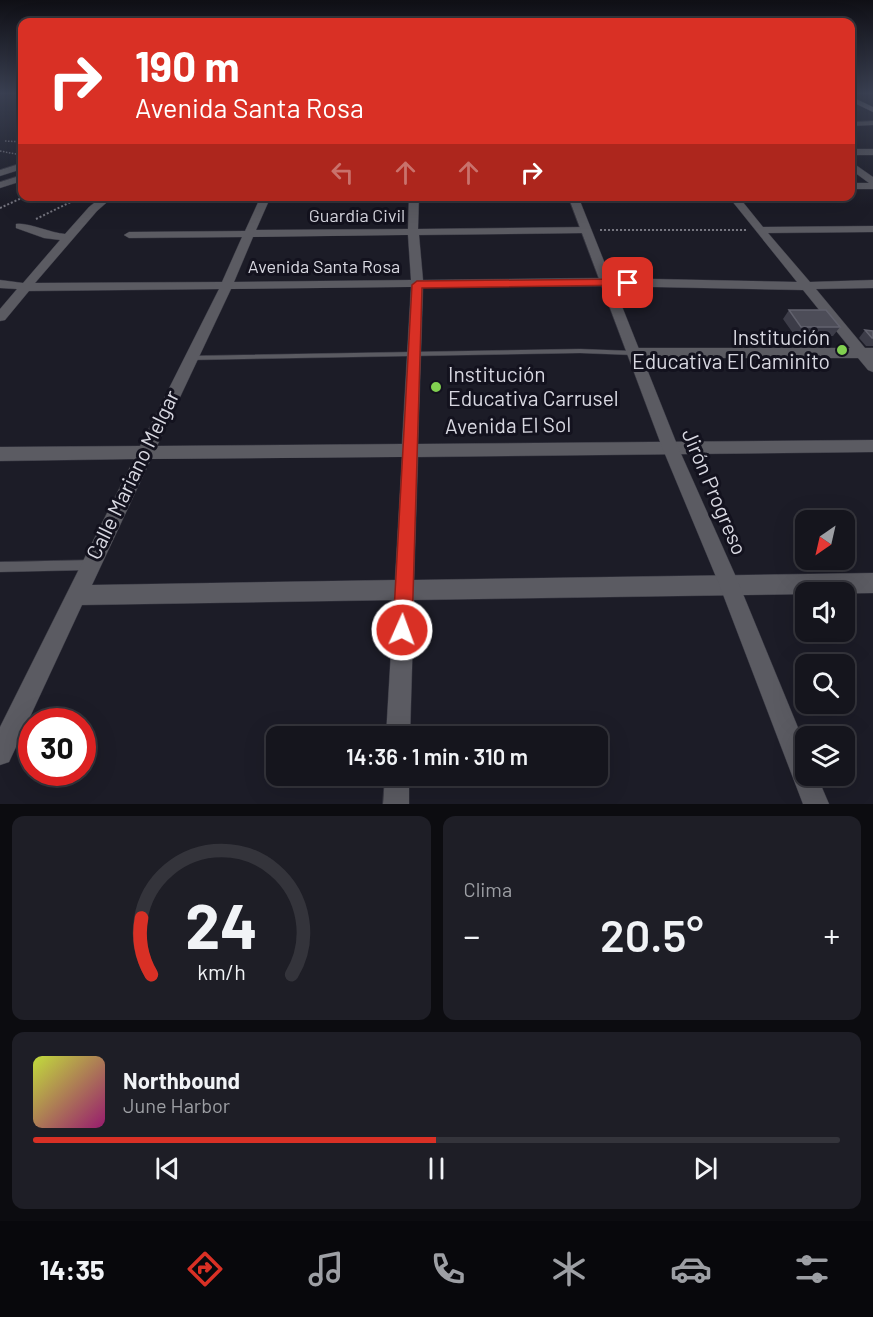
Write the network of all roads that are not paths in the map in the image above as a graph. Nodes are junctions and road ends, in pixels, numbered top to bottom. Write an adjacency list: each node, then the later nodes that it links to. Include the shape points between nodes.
1 (855, 152): 2 (street)
2 (873, 152)
3 (18, 167): 5 (street)
4 (855, 168): 7 (street)
5 (0, 174)
6 (18, 178): 8 (street)
7 (873, 184): 9 (street)
8 (0, 185)
9 (855, 186)
10 (103, 201): 22 (street)
11 (264, 201): 20 (street, Calle Mariano Melgar)
12 (414, 201): 19 (street)
13 (575, 201): 17 (street, Jirón Progreso)
14 (736, 201): 18 (street)
15 (20, 226): 22 (street, via 48,236)
16 (873, 229): 18 (street)
17 (585, 230): 19 (street, Guardia Civil); 23 (street, Jirón Progreso)
18 (760, 230): 28 (street)
19 (413, 232): 20 (street, Guardia Civil); 26 (street)
20 (249, 233): 21 (street, Guardia Civil); 27 (street, Calle Mariano Melgar)
21 (129, 235)
22 (70, 238): 29 (street)
23 (606, 282): 26 (street, Avenida Santa Rosa); 28 (street, Avenida Santa Rosa); 32 (street, Jirón Progreso)
24 (0, 284): 29 (street, Avenida Santa Rosa)
25 (873, 284): 28 (street, Avenida Santa Rosa)
26 (417, 285): 27 (street, Avenida Santa Rosa); 31 (street)
27 (226, 286): 29 (street, Avenida Santa Rosa); 34 (street, Calle Mariano Melgar)
28 (806, 286): 33 (street)
29 (27, 287): 30 (street)
30 (0, 317)
31 (414, 353): 32 (lane); 34 (lane); 38 (street)
32 (633, 353): 33 (street); 37 (street, Jirón Progreso)
33 (868, 353): 35 (street)
34 (190, 358): 39 (street, Calle Mariano Melgar)
35 (873, 367)
36 (873, 446): 37 (street, Avenida El Sol)
37 (670, 447): 38 (street, Avenida El Sol); 44 (street, Jirón Progreso)
38 (409, 450): 39 (street, Avenida El Sol); 45 (street)
39 (144, 453): 40 (street, Avenida El Sol); 41 (street, Calle Mariano Melgar)
40 (0, 454)
41 (90, 564): 42 (lane); 46 (street, Calle Mariano Melgar)
42 (0, 567)
43 (873, 583): 44 (street)
44 (729, 584): 45 (street); 51 (street, Jirón Progreso)
45 (404, 588): 46 (street); 47 (street)
46 (76, 595): 48 (street, Calle Mariano Melgar)
47 (398, 726)
48 (0, 753)
49 (397, 786): 50 (street)
50 (396, 804)
51 (816, 804)

